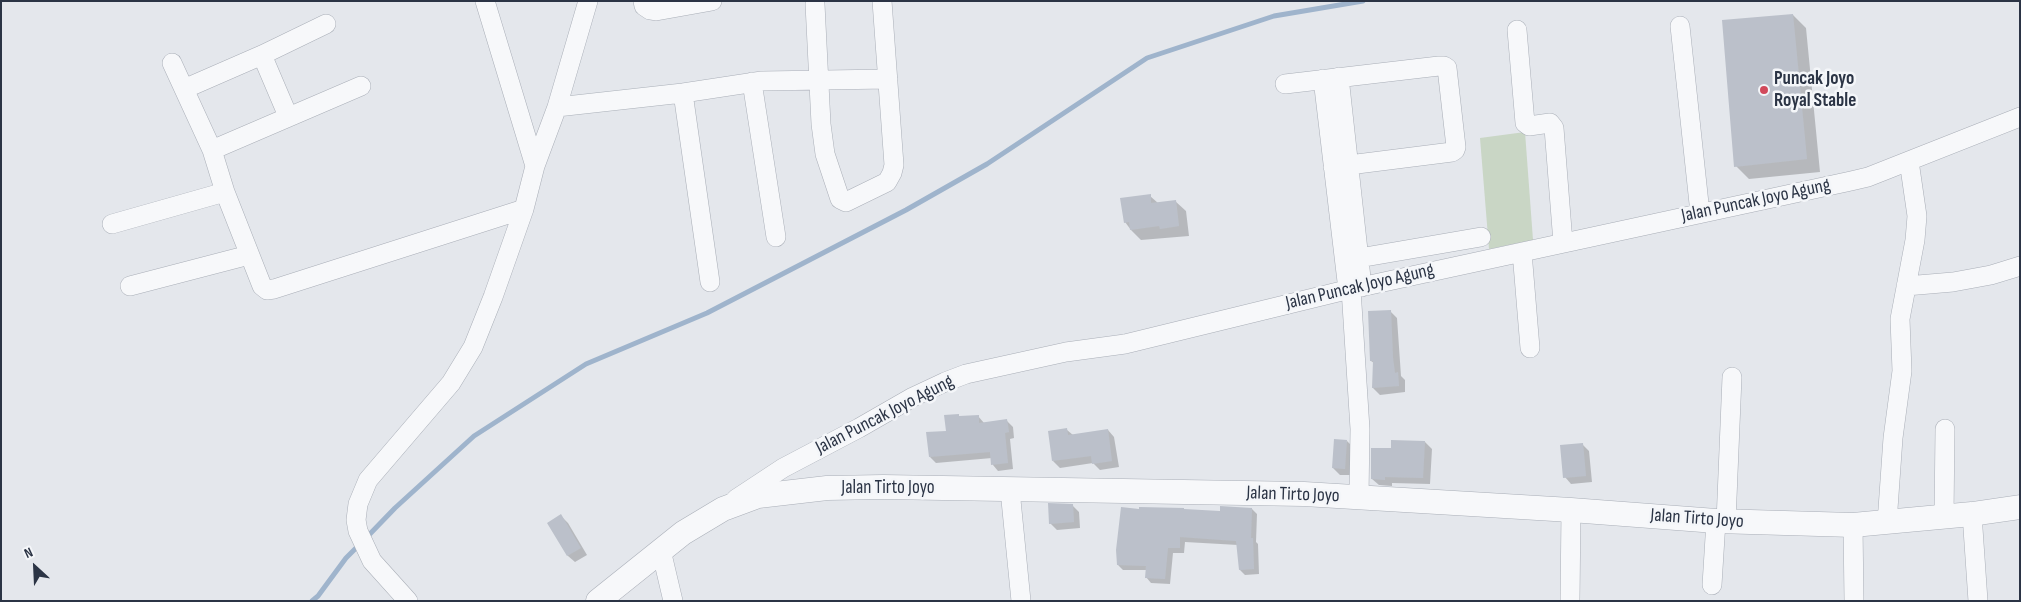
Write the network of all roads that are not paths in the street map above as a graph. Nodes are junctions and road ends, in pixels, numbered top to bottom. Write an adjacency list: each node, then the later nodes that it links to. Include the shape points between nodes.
1 (484, 1): 25 (street)
2 (588, 1): 20 (street)
3 (643, 1): 4 (street, via 650,10)
4 (712, 1)
5 (882, 1): 13 (street)
6 (815, 4): 14 (street)
7 (326, 24): 10 (street)
8 (1680, 26): 29 (street)
9 (1517, 30): 33 (street, via 1525,123 1529,126 1550,123 1554,128)
10 (262, 55): 18 (street); 21 (street)
11 (172, 63): 18 (street)
12 (1331, 78): 16 (street); 26 (street); 26 (street, via 1444,66 1447,68 1456,147 1452,152)
13 (888, 79): 14 (street); 14 (street, via 892,173 887,182 846,202 840,199 825,154)
14 (819, 80): 15 (street)
15 (752, 82): 19 (street); 32 (street)
16 (1285, 84)
17 (361, 86): 21 (street)
18 (184, 88): 23 (street)
19 (683, 93): 20 (street); 38 (street)
20 (557, 107): 25 (street)
21 (288, 116): 23 (street)
22 (2020, 117): 24 (street, Jalan Puncak Joyo Agung)
23 (212, 150): 27 (street)
24 (1909, 160): 29 (street, Jalan Puncak Joyo Agung, via 1868,177); 40 (street, via 1917,216)
25 (535, 166): 28 (street)
26 (1341, 166): 36 (street); 41 (street)
27 (225, 192): 30 (street); 35 (street)
28 (524, 209): 35 (street, via 274,289 267,290 262,286); 57 (street, via 473,347 451,383 368,480 358,504 358,531 372,561)
29 (1700, 213): 33 (street, Jalan Puncak Joyo Agung)
30 (112, 224)
31 (1481, 236): 36 (street)
32 (776, 237)
33 (1563, 243): 34 (street, Jalan Puncak Joyo Agung)
34 (1522, 252): 41 (street, Jalan Puncak Joyo Agung); 42 (street)
35 (249, 255): 39 (street)
36 (1359, 258): 41 (street)
37 (2020, 266): 40 (street, via 1953,282)
38 (710, 282)
39 (130, 286)
40 (1906, 286): 53 (street, via 1900,319 1902,371)
41 (1354, 289): 46 (street); 48 (street, Jalan Puncak Joyo Agung, via 1125,344 1066,352 966,374 913,397 783,468)
42 (1530, 348)
43 (1732, 377): 52 (street)
44 (1945, 429): 51 (street)
45 (1010, 490): 46 (street, Jalan Tirto Joyo); 48 (street, Jalan Tirto Joyo, via 827,488 758,496); 60 (street)
46 (1360, 498): 49 (street, Jalan Tirto Joyo)
47 (2020, 507): 50 (street, Jalan Tirto Joyo)
48 (723, 509): 55 (street, Jalan Tirto Joyo)
49 (1571, 510): 52 (street, Jalan Tirto Joyo); 61 (street)
50 (1972, 514): 51 (street, Jalan Tirto Joyo); 63 (street)
51 (1944, 517): 53 (street, Jalan Tirto Joyo)
52 (1721, 521): 54 (street, Jalan Tirto Joyo); 56 (street)
53 (1887, 522): 54 (street, Jalan Tirto Joyo)
54 (1854, 525): 62 (street)
55 (661, 550): 58 (street, Jalan Tirto Joyo); 59 (street)
56 (1712, 585)
57 (408, 601)
58 (598, 601)
59 (673, 601)
60 (1021, 601)
61 (1570, 601)
62 (1854, 601)
63 (1978, 601)

